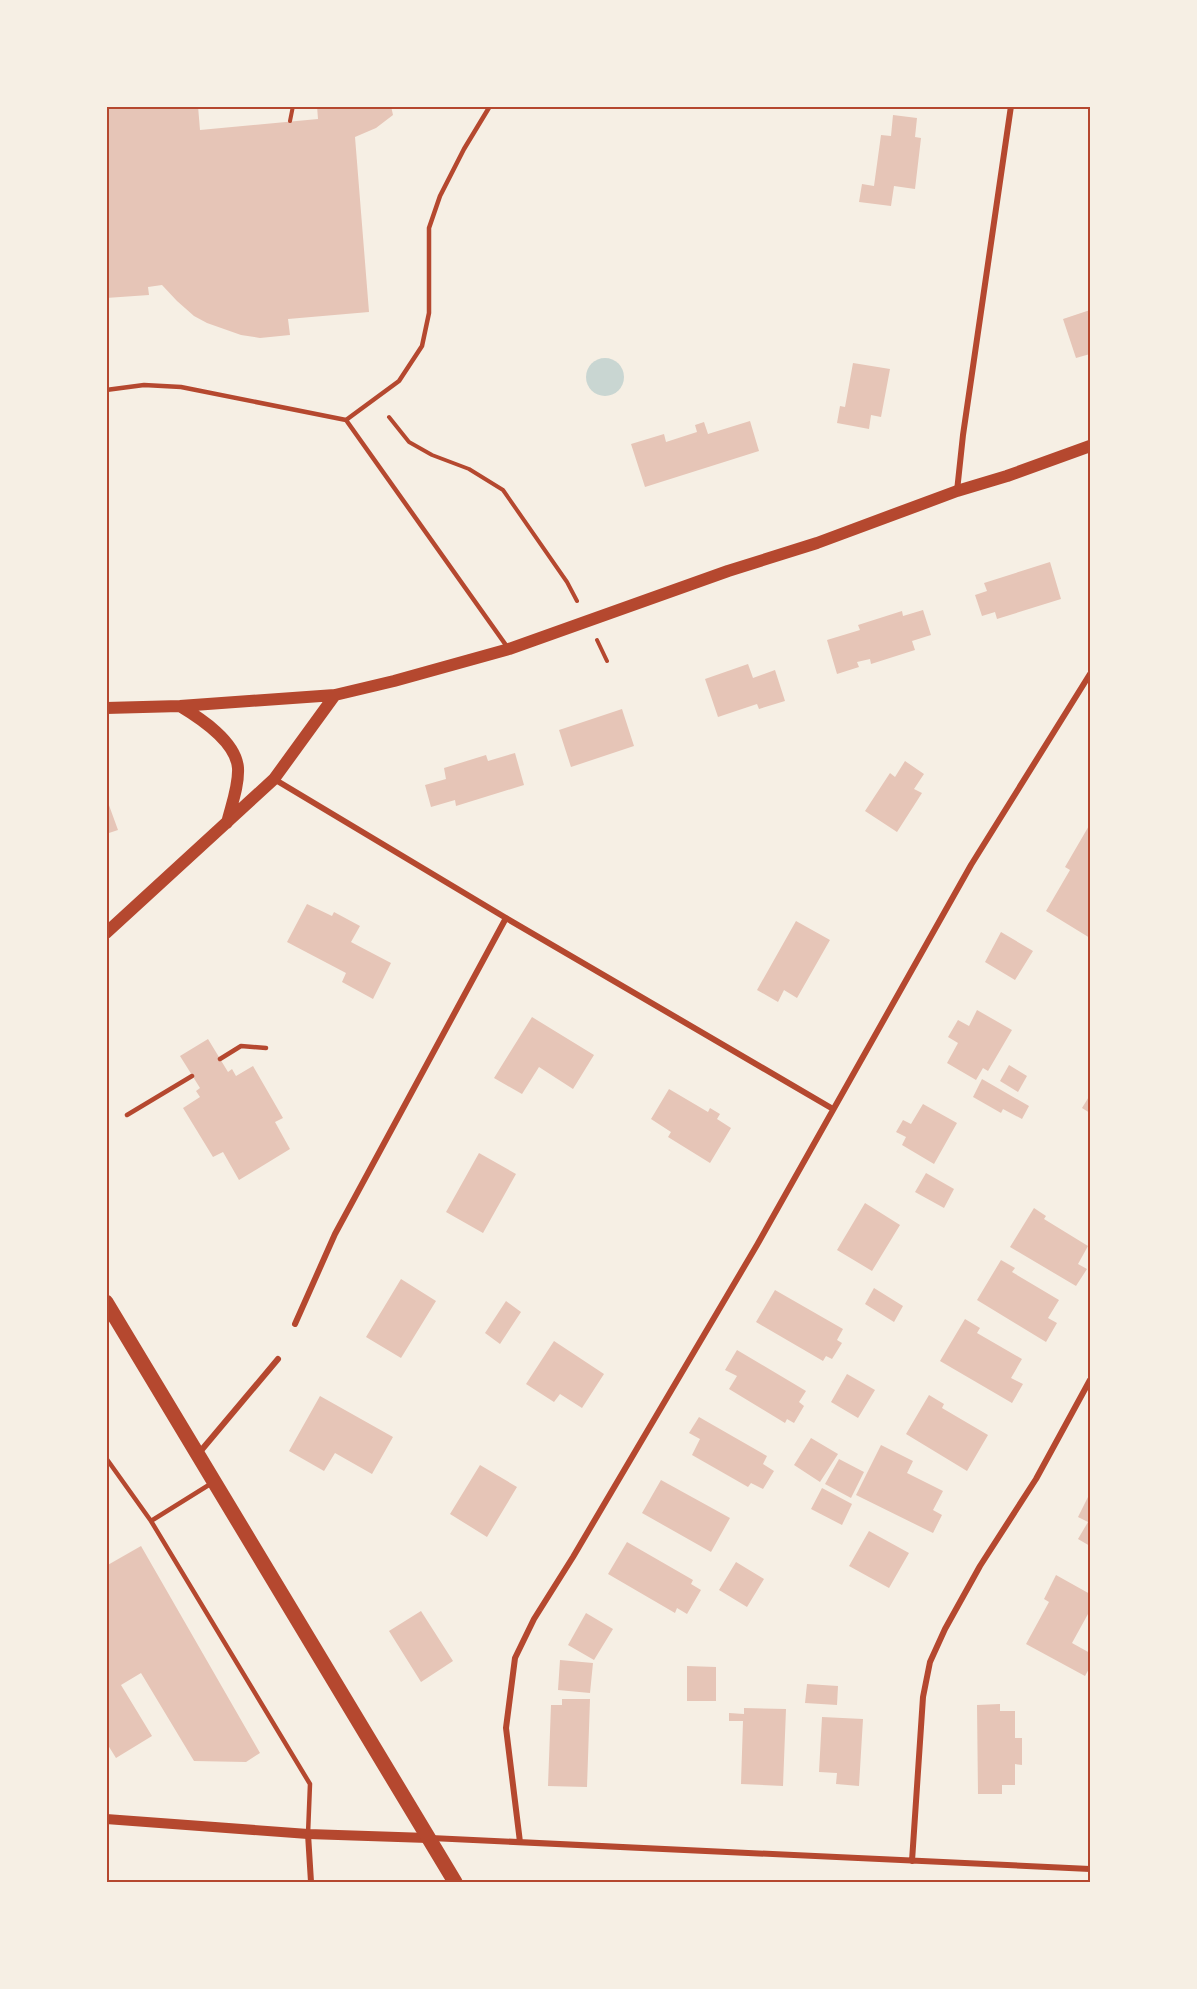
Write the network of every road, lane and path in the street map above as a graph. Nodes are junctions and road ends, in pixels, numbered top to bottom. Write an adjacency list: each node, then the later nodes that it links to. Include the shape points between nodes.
1 (293, 106): 4 (path)
2 (490, 106): 7 (lane, via 440,196 429,228 429,313 422,346 399,381)
3 (1011, 106): 9 (street)
4 (290, 122)
5 (106, 390): 7 (lane, via 144,385 181,387)
6 (389, 417): 10 (path, via 410,442 469,469 503,490 567,582)
7 (346, 420): 11 (lane)
8 (1090, 446): 9 (main road)
9 (957, 491): 10 (main road)
10 (587, 621): 11 (main road); 12 (path)
11 (508, 648): 14 (main road)
12 (607, 661)
13 (1090, 674): 24 (street, via 970,865)
14 (335, 695): 15 (main road); 17 (main road)
15 (180, 706): 16 (main road); 18 (main road, via 207,723 230,748 238,767)
16 (106, 708)
17 (274, 779): 18 (main road); 19 (street)
18 (227, 823): 20 (main road)
19 (506, 918): 24 (street); 27 (street, via 335,1234)
20 (106, 933)
21 (266, 1048): 22 (lane, via 241,1046)
22 (220, 1059)
23 (192, 1076): 25 (lane)
24 (833, 1109): 37 (street, via 699,1344 534,1619 515,1658 506,1728)
25 (126, 1114)
26 (106, 1302): 30 (main road)
27 (296, 1324)
28 (278, 1359): 30 (street)
29 (1090, 1380): 38 (street, via 1036,1479 980,1566 930,1662 922,1697)
30 (198, 1454): 32 (main road)
31 (106, 1458): 33 (lane)
32 (214, 1482): 33 (lane); 36 (main road)
33 (151, 1521): 35 (lane, via 310,1784)
34 (106, 1819): 35 (street)
35 (308, 1834): 36 (street); 40 (street)
36 (428, 1838): 37 (street); 41 (main road)
37 (520, 1842): 38 (street)
38 (912, 1861): 39 (street)
39 (1090, 1869)
40 (311, 1882)
41 (455, 1882)

